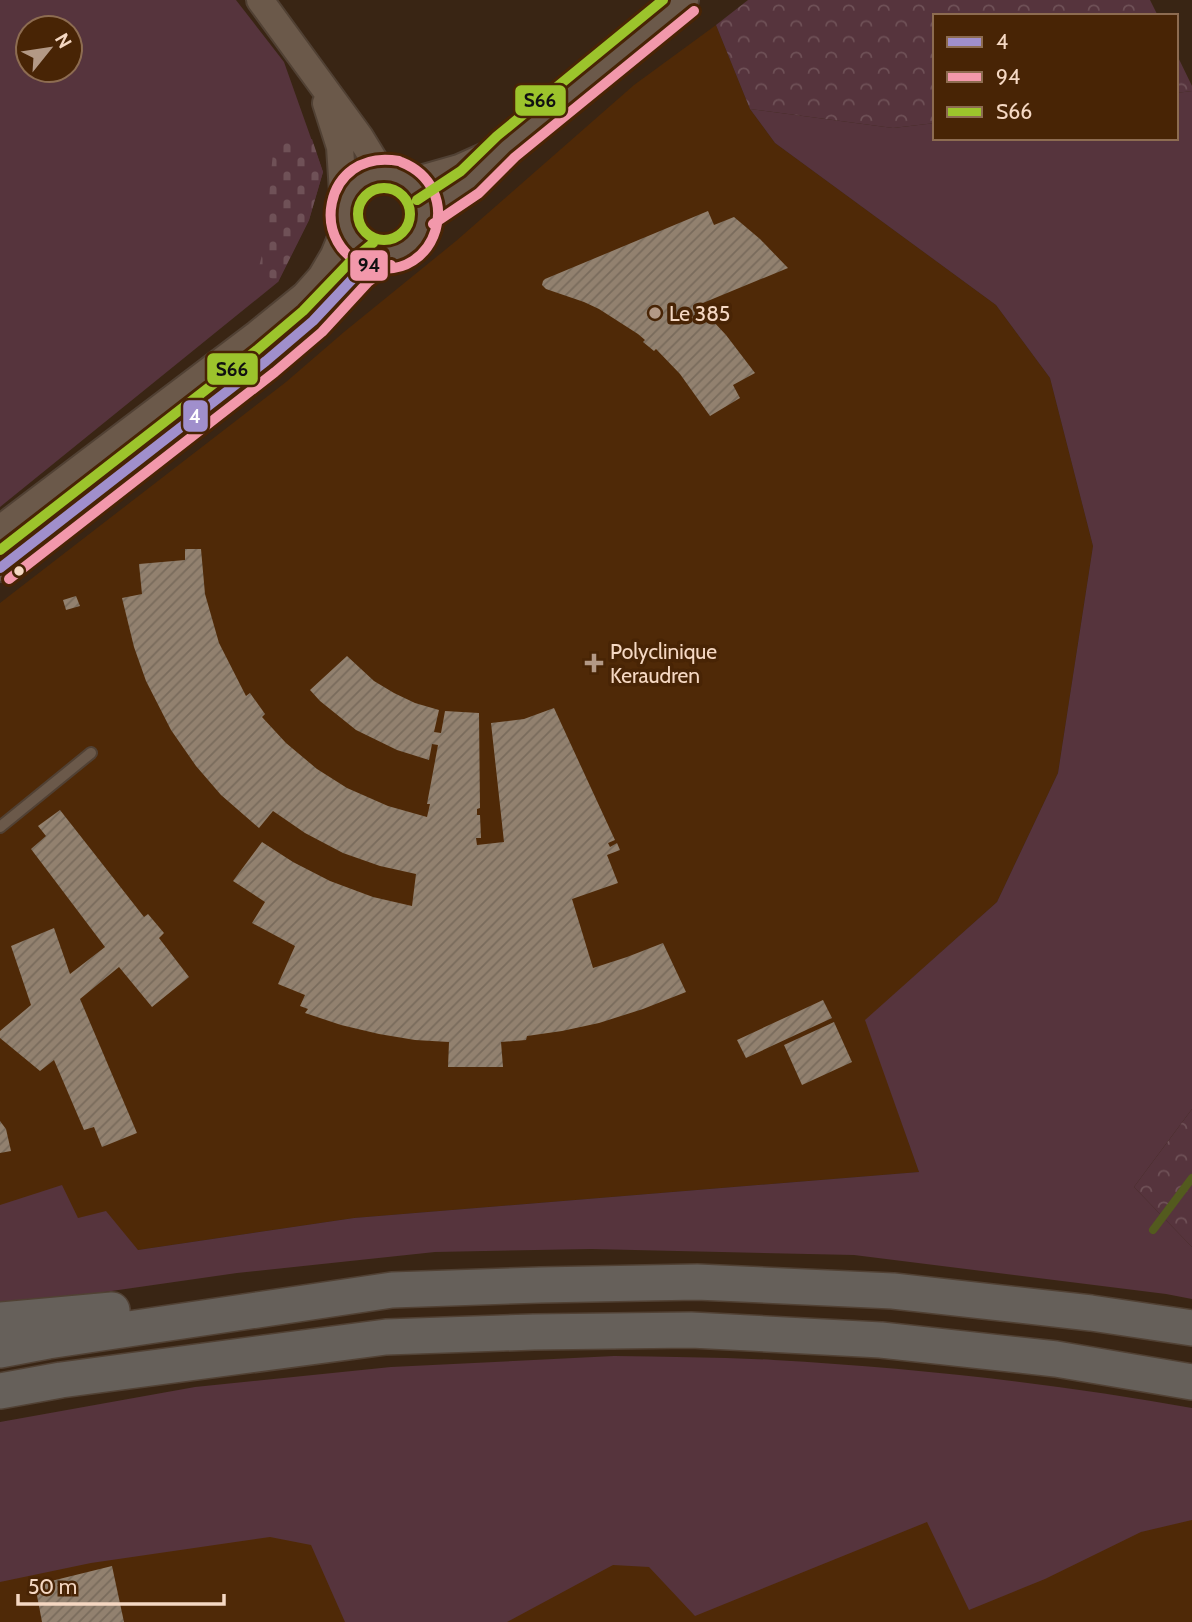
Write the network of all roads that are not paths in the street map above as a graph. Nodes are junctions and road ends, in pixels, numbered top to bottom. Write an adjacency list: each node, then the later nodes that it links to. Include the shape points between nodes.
1 (260, 0): 3 (street)
2 (685, 0): 4 (street)
3 (313, 72): 5 (street); 8 (street, via 340,147)
4 (506, 147): 6 (street, via 459,168); 7 (street, via 470,182)
5 (382, 173): 6 (street); 8 (street, via 364,178 351,190)
6 (410, 182): 7 (street, via 421,195)
7 (425, 212): 9 (street, via 414,242)
8 (345, 216): 9 (street, via 354,240 366,250); 10 (street, via 334,255 305,295)
9 (382, 254): 11 (street, via 266,360)
10 (0, 529)
11 (0, 568)
12 (91, 753): 13 (lane)
13 (0, 827)
14 (392, 1290): 15 (highway); 16 (highway, via 711,1283 893,1291); 17 (highway)
15 (0, 1320)
16 (1192, 1328)
17 (0, 1350)
18 (1192, 1382): 19 (highway, via 1056,1359 881,1340 691,1330 386,1337)
19 (0, 1391)

